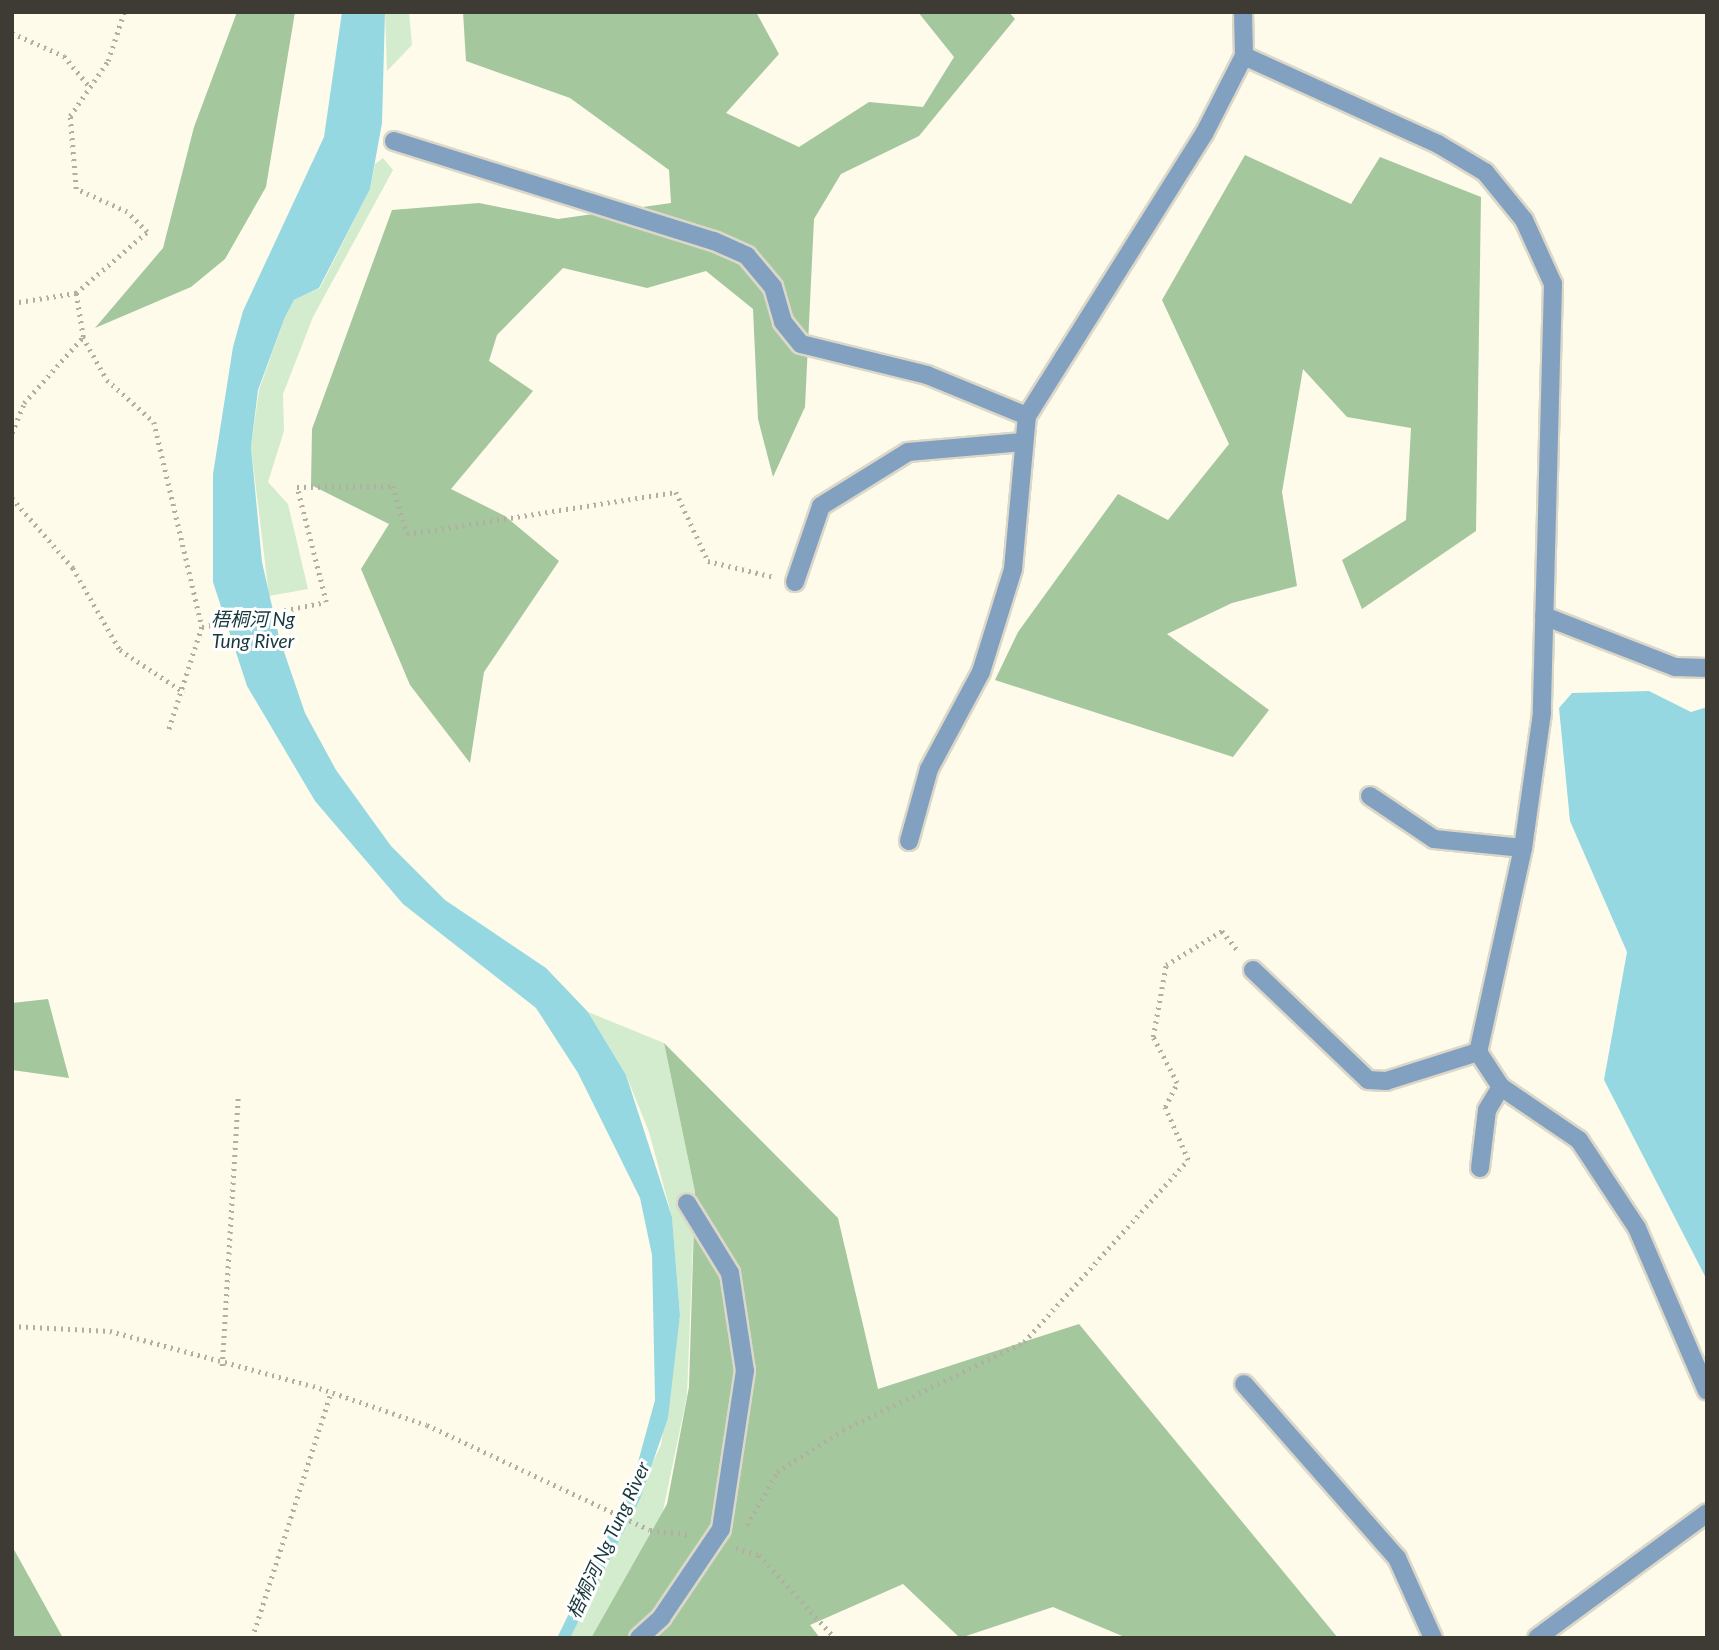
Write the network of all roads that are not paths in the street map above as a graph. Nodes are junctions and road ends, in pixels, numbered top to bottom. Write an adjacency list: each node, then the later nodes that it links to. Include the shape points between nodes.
1 (1243, 12): 2 (street)
2 (1244, 55): 4 (street, via 1204,134); 7 (street, via 1438,144 1485,172 1524,220 1553,284)
3 (394, 142): 4 (street, via 713,241 747,256 773,288 783,322 801,344 927,375)
4 (1027, 416): 5 (street)
5 (1023, 442): 6 (street, via 908,452 864,479 821,506); 10 (street, via 1013,569 981,672 929,769)
6 (795, 582)
7 (1545, 616): 8 (street, via 1675,667); 11 (street, via 1542,713)
8 (1707, 668)
9 (1370, 796): 11 (street, via 1434,839)
10 (909, 841)
11 (1523, 848): 13 (street)
12 (1253, 970): 13 (street, via 1368,1080 1386,1081)
13 (1478, 1052): 14 (street)
14 (1502, 1087): 15 (street, via 1487,1110); 18 (street, via 1579,1140 1637,1228)
15 (1480, 1168)
16 (687, 1203): 20 (street, via 730,1273 745,1371 716,1541)
17 (1244, 1384): 21 (street, via 1397,1558)
18 (1707, 1391)
19 (1707, 1513): 22 (street)
20 (639, 1638)
21 (1433, 1638)
22 (1537, 1638)

